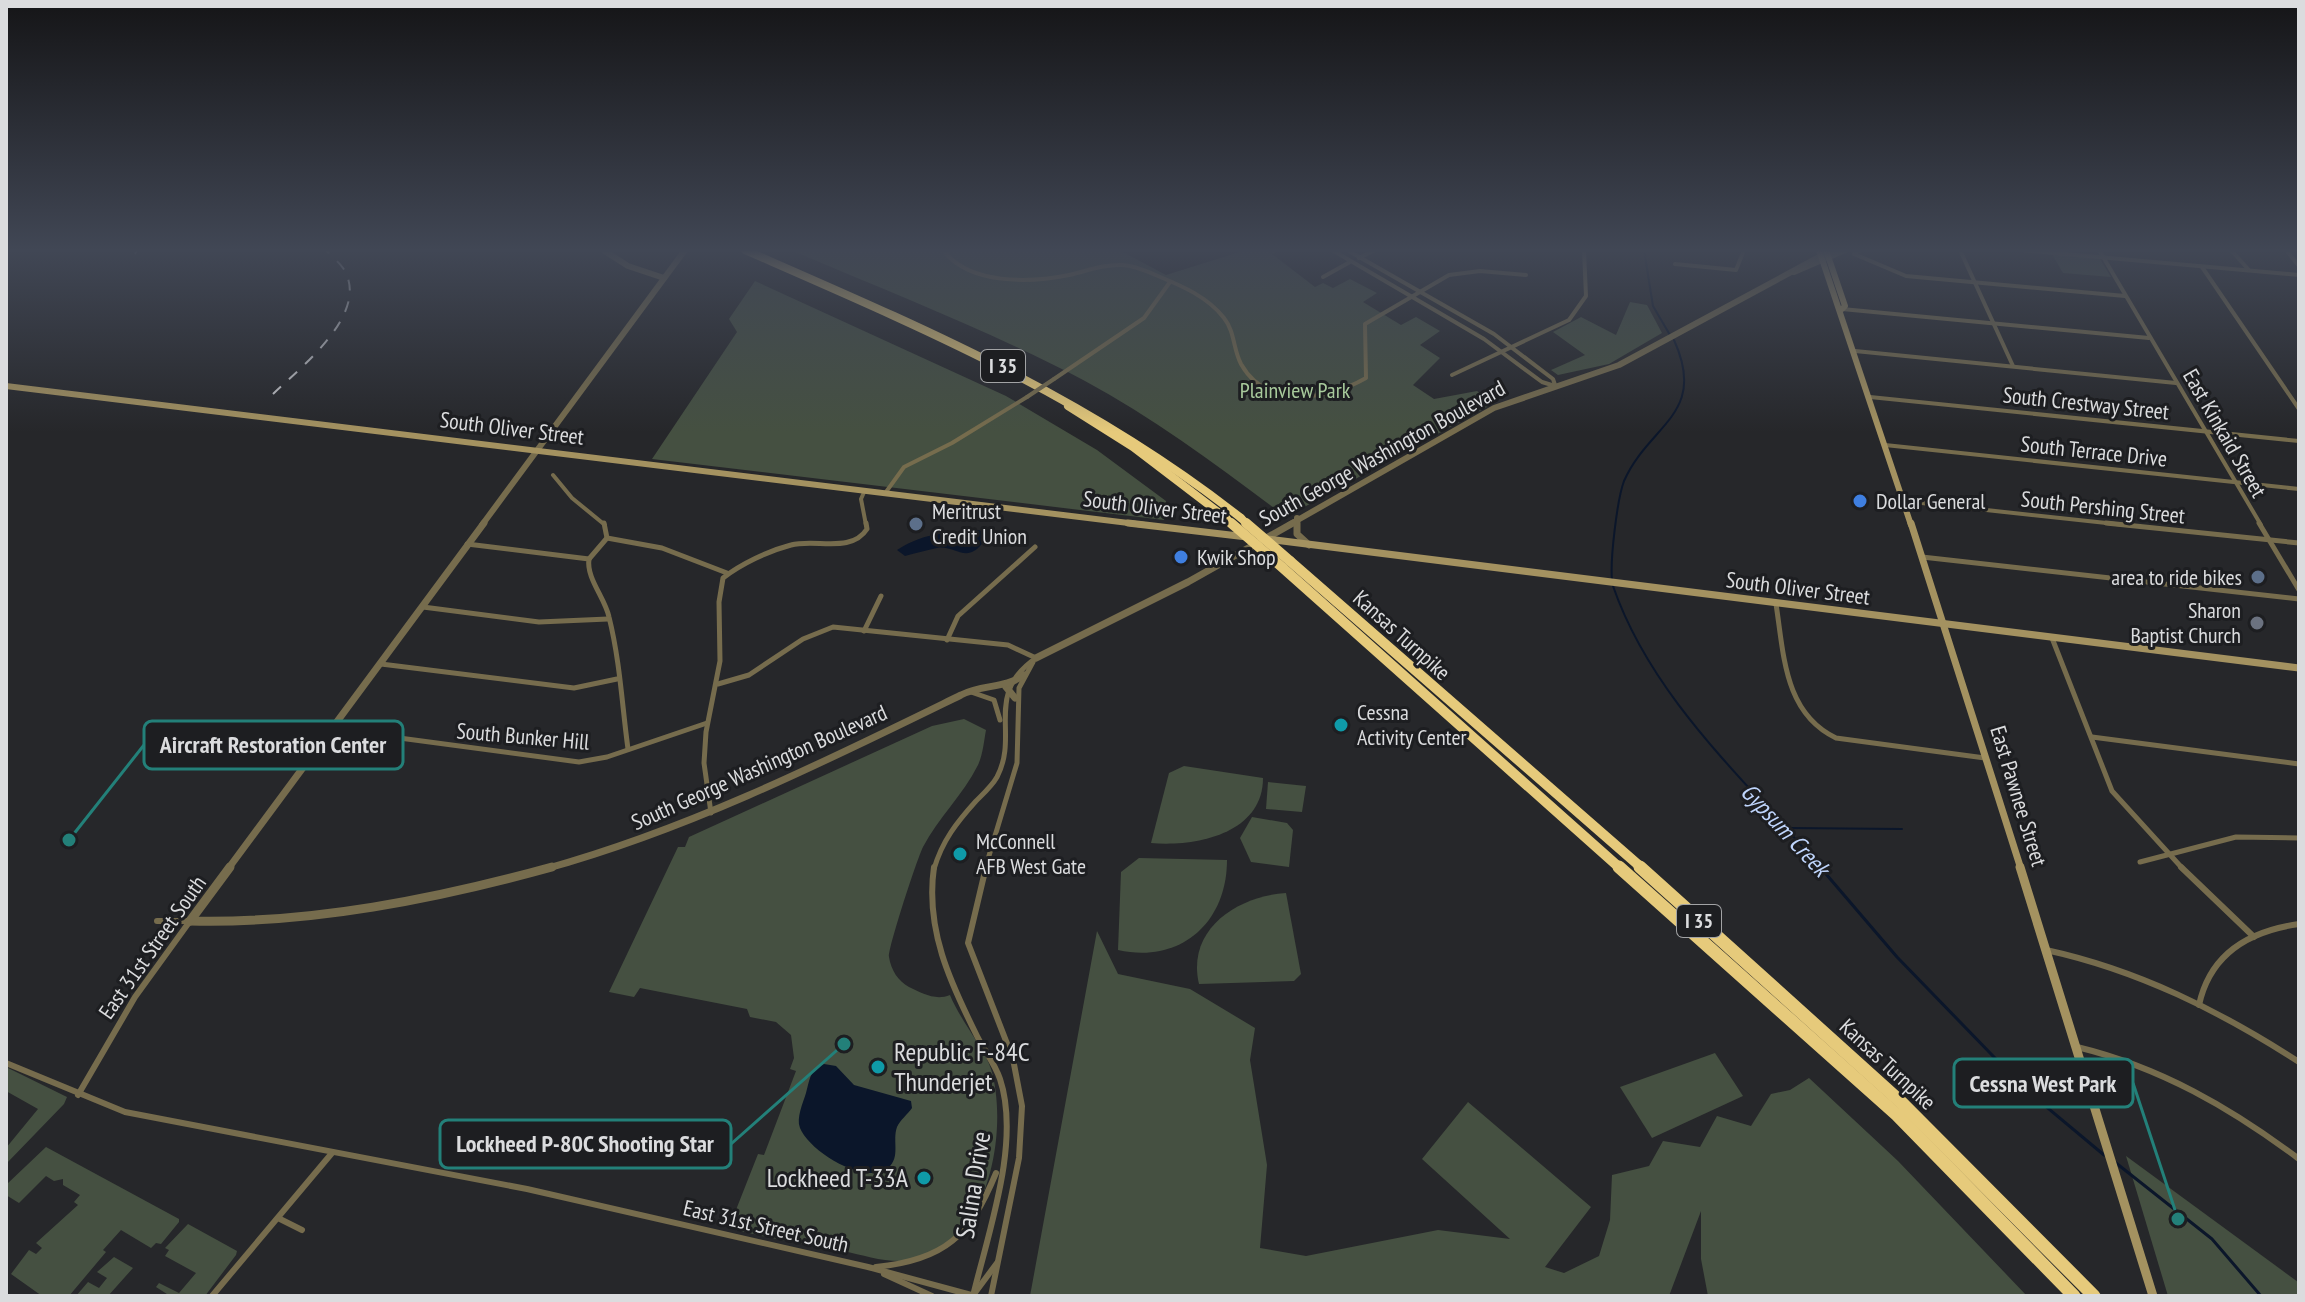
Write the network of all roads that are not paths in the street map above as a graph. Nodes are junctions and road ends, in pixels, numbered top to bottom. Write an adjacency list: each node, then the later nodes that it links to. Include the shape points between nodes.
1 (640, 311): 31 (street, East 31st Street South)
2 (866, 311): 100 (highway, Kansas Turnpike / I 35, bridge, via 1034,387 1133,447 1226,518 1897,1115)
3 (878, 311): 101 (highway, Kansas Turnpike / I 35, bridge, via 1056,392 1146,447 1241,518 1865,1069)
4 (1148, 311): 36 (street, bridge, via 1138,324 1027,397 904,467)
5 (1218, 311): 6 (street, via 1236,338 1240,362 1254,379 1303,397 1339,394 1366,378 1371,359 1362,334 1365,324)
6 (1383, 311)
7 (1434, 311): 19 (street)
8 (1452, 311): 18 (street)
9 (1577, 311): 18 (street, via 1556,328)
10 (1720, 311): 25 (street, South George Washington Boulevard, via 1619,365)
11 (1843, 311): 20 (main road, East Pawnee Street)
12 (1861, 311): 16 (street)
13 (1988, 311): 16 (street)
14 (2134, 311): 17 (street, East Kinkaid Street)
15 (2232, 311): 27 (street)
16 (1994, 323): 17 (street); 21 (street)
17 (2150, 338): 23 (street, East Kinkaid Street)
18 (1513, 347): 19 (street); 25 (street)
19 (1503, 351): 22 (street); 25 (street)
20 (1855, 351): 21 (street); 26 (main road, East Pawnee Street)
21 (2013, 366): 23 (street)
22 (1452, 375)
23 (2177, 383): 28 (street, East Kinkaid Street)
24 (6, 386): 31 (main road, South Oliver Street)
25 (1555, 386): 38 (street, South George Washington Boulevard, via 1493,409)
26 (1870, 397): 28 (street, South Crestway Street); 30 (main road, East Pawnee Street)
27 (2299, 409)
28 (2205, 432): 29 (street, South Crestway Street); 33 (street, East Kinkaid Street)
29 (2299, 441)
30 (1885, 445): 33 (street, South Terrace Drive); 37 (main road, East Pawnee Street)
31 (537, 449): 34 (main road, South Oliver Street); 43 (street, East 31st Street South)
32 (553, 475): 39 (street, via 575,501 601,517)
33 (2235, 482): 35 (street, South Terrace Drive); 41 (street, East Kinkaid Street)
34 (866, 489): 36 (main road, South Oliver Street); 48 (street, via 861,499 867,529 861,538 792,544)
35 (2299, 489)
36 (886, 492): 40 (main road, South Oliver Street)
37 (1903, 501): 41 (street, South Pershing Street); 46 (main road, East Pawnee Street)
38 (1297, 518): 40 (street, South George Washington Boulevard); 44 (street, via 1297,534)
39 (607, 538): 47 (street); 48 (street, via 662,548)
40 (1262, 539): 44 (main road, South Oliver Street); 59 (street, South George Washington Boulevard)
41 (2270, 541): 42 (street, South Pershing Street); 49 (street, East Kinkaid Street)
42 (2299, 543)
43 (467, 544): 47 (street); 53 (street, East 31st Street South)
44 (1309, 545): 52 (main road, South Oliver Street)
45 (1035, 547): 58 (street, via 958,616)
46 (1922, 557): 51 (street); 55 (main road, East Pawnee Street)
47 (589, 559): 54 (street)
48 (727, 573): 64 (street, via 719,602)
49 (2299, 590)
50 (881, 596): 56 (street)
51 (2299, 599)
52 (1776, 604): 55 (main road, South Oliver Street); 73 (street, via 1796,706 1807,721 1836,738)
53 (421, 607): 54 (street, via 553,623); 60 (street, East 31st Street South)
54 (608, 619): 63 (street)
55 (1945, 625): 57 (main road, South Oliver Street); 73 (main road, East Pawnee Street)
56 (864, 631): 58 (street); 64 (street, via 841,627 811,633 740,681)
57 (2052, 638): 61 (main road, South Oliver Street); 71 (street)
58 (947, 640): 59 (street, via 1008,645)
59 (1036, 658): 62 (street, Salina Drive); 65 (street)
60 (379, 664): 63 (street, via 574,688); 70 (street, East 31st Street South)
61 (2299, 668)
62 (1024, 675): 65 (street, South George Washington Boulevard); 67 (street, Salina Drive)
63 (617, 679): 72 (street)
64 (718, 684): 68 (street)
65 (1006, 687): 66 (street, South George Washington Boulevard); 67 (street); 69 (street, Salina Drive)
66 (966, 692): 69 (street, via 994,700); 75 (street, South George Washington Boulevard)
67 (1015, 698): 94 (street, Salina Drive, via 1017,763 968,943 1013,1059 1022,1106 1019,1158)
68 (707, 723): 72 (street, South Bunker Hill); 75 (street, via 704,763)
69 (1003, 726): 91 (street, Salina Drive, via 1005,748 997,777 943,841 929,892 950,975 1001,1081)
70 (332, 729): 72 (street, South Bunker Hill, via 579,762); 80 (street, East 31st Street South)
71 (2092, 737): 74 (street); 77 (street, via 2112,791)
72 (628, 749)
73 (1986, 759): 83 (main road, East Pawnee Street)
74 (2299, 764)
75 (711, 813): 80 (street, South George Washington Boulevard, via 573,863 476,888 337,911)
76 (2299, 838): 77 (street, via 2229,836)
77 (2166, 853): 78 (street); 82 (street)
78 (2140, 862)
79 (157, 921): 80 (street)
80 (190, 921): 88 (street, East 31st Street South, via 135,997)
81 (2299, 924): 82 (street)
82 (2254, 937): 84 (street, via 2219,955 2206,974)
83 (2046, 950): 84 (street, via 2116,968); 85 (main road, East Pawnee Street)
84 (2199, 1005): 86 (street)
85 (2075, 1046): 90 (street, via 2159,1074 2228,1111); 102 (main road, East Pawnee Street)
86 (2299, 1062)
87 (6, 1063): 88 (street)
88 (78, 1095): 89 (street, East 31st Street South, via 125,1112)
89 (332, 1153): 92 (street); 95 (street, East 31st Street South, via 527,1189)
90 (2299, 1159)
91 (1001, 1161): 95 (street, East 31st Street South, via 979,1212 955,1242 919,1263); 96 (street, Salina Drive)
92 (278, 1218): 93 (street); 97 (street)
93 (302, 1230)
94 (998, 1261): 96 (street, Salina Drive); 99 (street, Salina Drive)
95 (868, 1267): 96 (street, East 31st Street South); 98 (street)
96 (974, 1295)
97 (212, 1296)
98 (932, 1296)
99 (991, 1296)
100 (2074, 1296)
101 (2094, 1296)
102 (2153, 1296)

